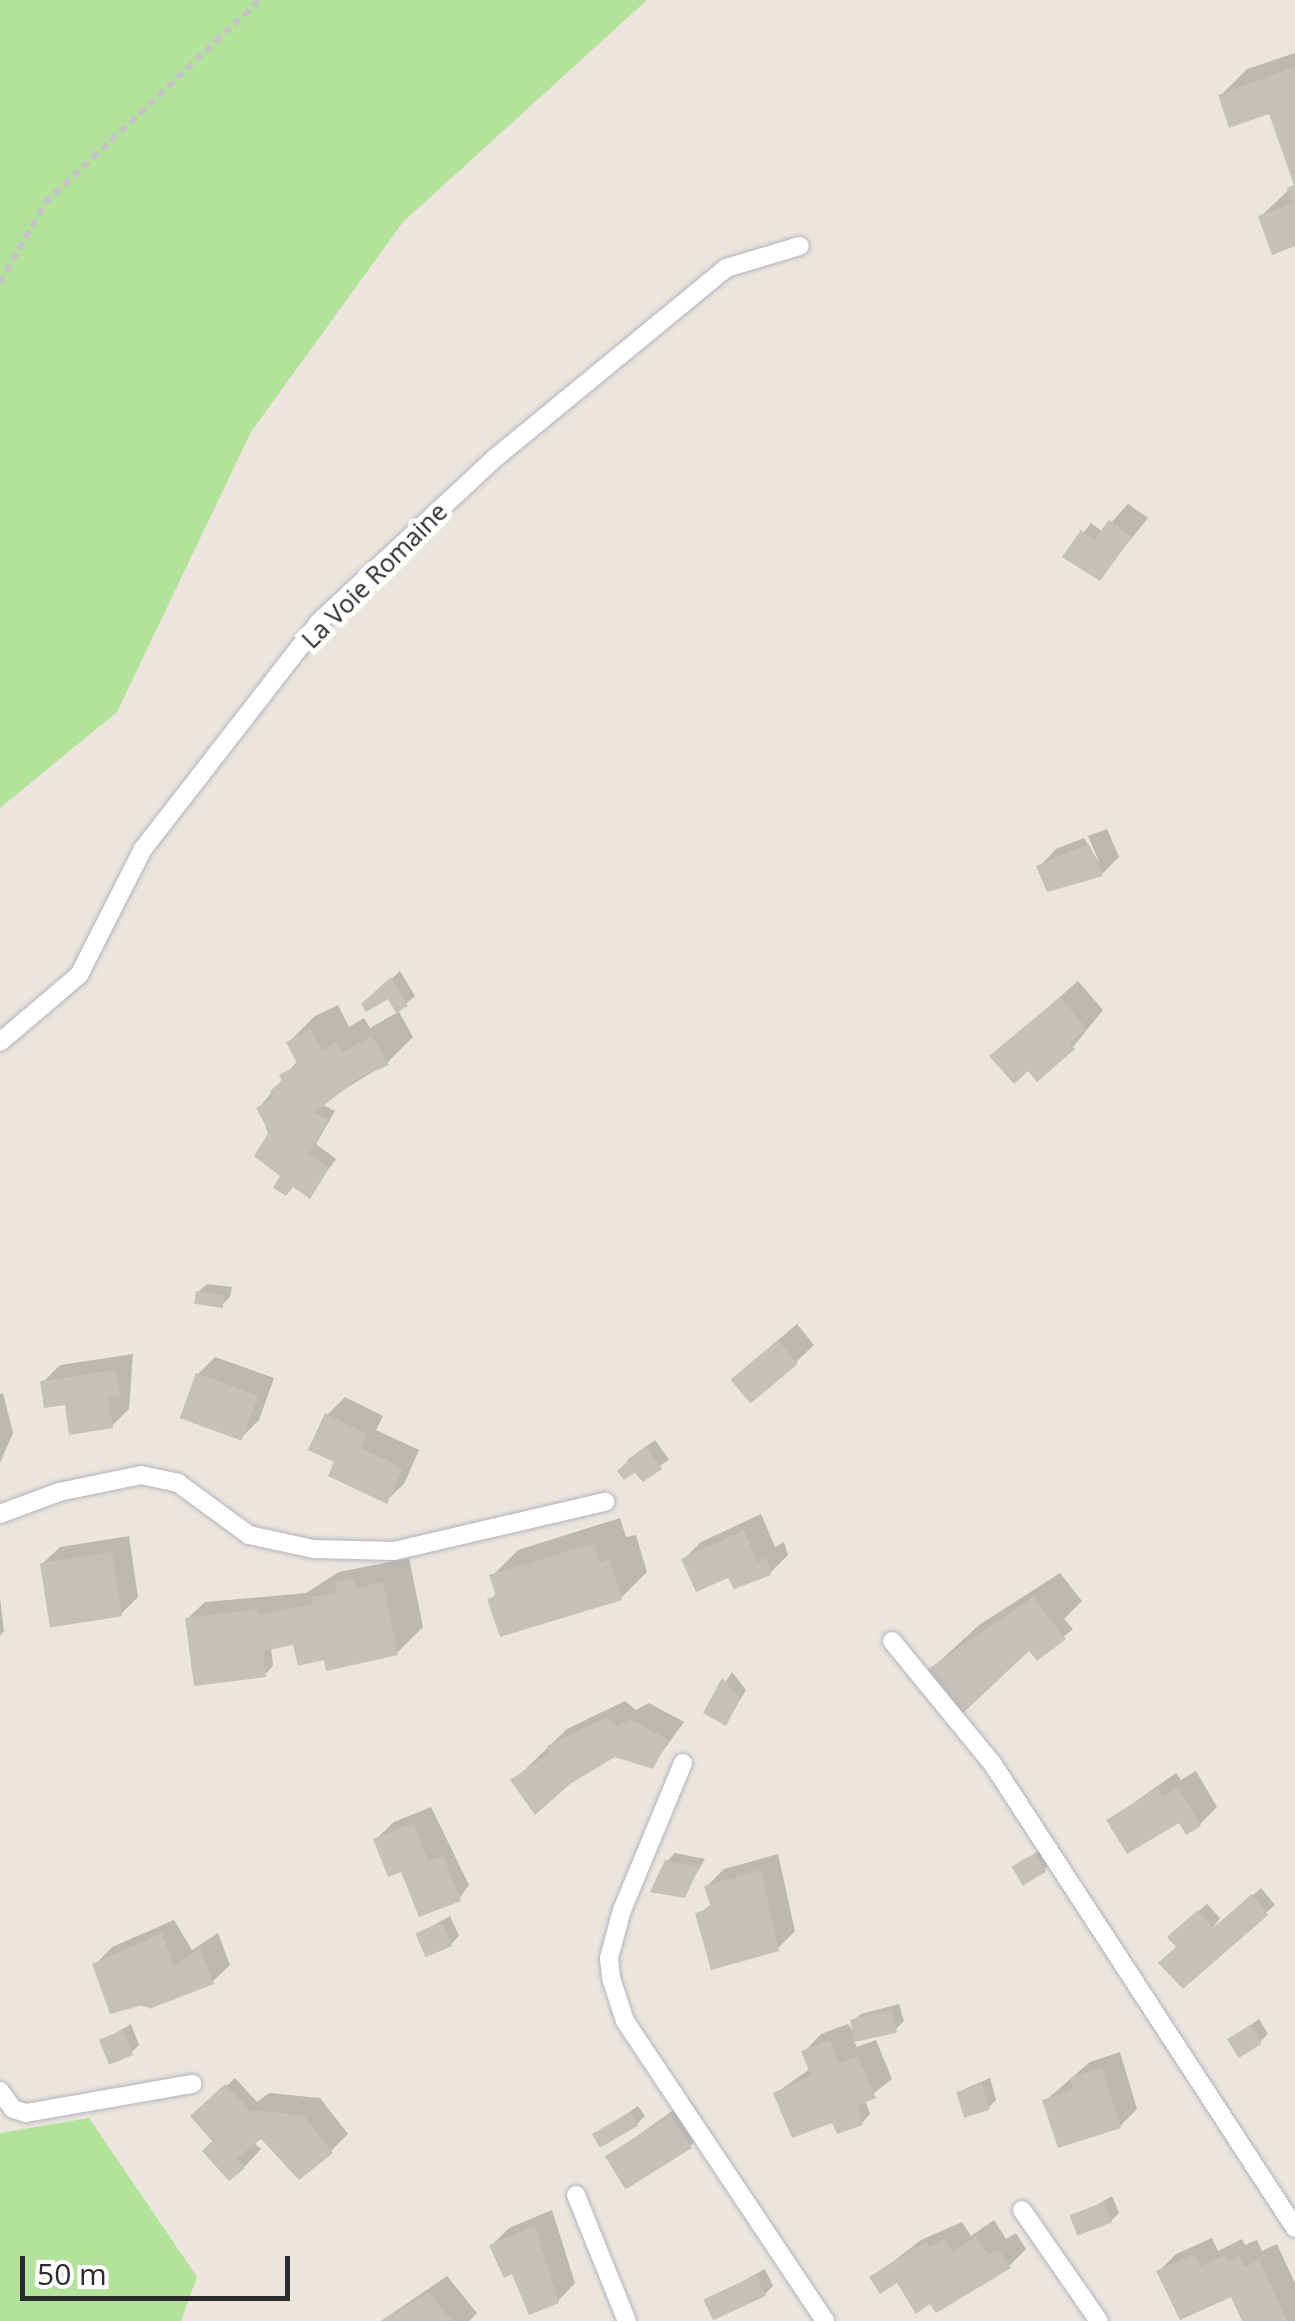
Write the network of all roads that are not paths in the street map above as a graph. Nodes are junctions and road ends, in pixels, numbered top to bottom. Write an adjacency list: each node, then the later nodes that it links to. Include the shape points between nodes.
1 (800, 246): 2 (lane, La Voie Romaine, via 726,268 494,458 318,623 143,849 80,976)
2 (0, 1042)
3 (605, 1502): 4 (lane, via 394,1551 314,1549 250,1536 178,1483 141,1475 59,1492)
4 (0, 1514)
5 (892, 1642): 11 (lane, via 992,1762)
6 (683, 1764): 13 (lane, via 622,1910 609,1958 611,1978 626,2020)
7 (192, 2084): 8 (lane, via 26,2113 13,2109)
8 (0, 2091)
9 (576, 2195): 12 (lane)
10 (1022, 2210): 14 (lane)
11 (1295, 2228)
12 (627, 2321)
13 (825, 2321)
14 (1099, 2321)

